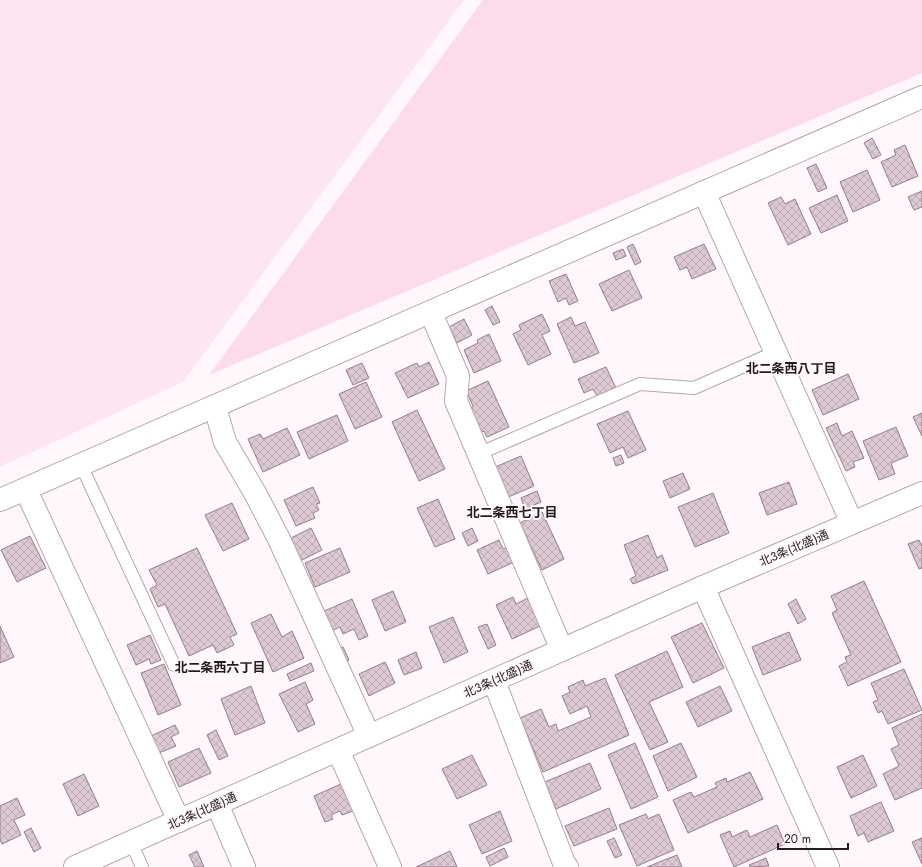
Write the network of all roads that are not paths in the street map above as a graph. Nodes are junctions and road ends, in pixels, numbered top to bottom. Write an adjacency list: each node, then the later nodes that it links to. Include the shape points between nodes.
1 (921, 102): 2 (street)
2 (704, 192): 3 (street); 4 (street)
3 (430, 313): 5 (street); 6 (street, via 458,376 456,401)
4 (776, 352): 6 (lane, via 694,388 640,384); 11 (street)
5 (215, 407): 7 (street); 16 (street, via 225,442 279,538)
6 (478, 454): 13 (street)
7 (81, 465): 8 (street); 14 (lane)
8 (26, 490): 10 (street); 19 (street)
9 (922, 493): 11 (street, 北3条(北盛)通)
10 (0, 500)
11 (852, 523): 12 (street, 北3条(北盛)通)
12 (703, 587): 13 (street, 北3条(北盛)通); 26 (street)
13 (562, 650): 15 (street, 北3条(北盛)通)
14 (174, 665)
15 (494, 680): 16 (street, 北3条(北盛)通); 25 (street)
16 (369, 736): 17 (street, 北3条(北盛)通)
17 (338, 750): 18 (street, 北3条(北盛)通); 24 (street)
18 (217, 804): 19 (street, 北3条(北盛)通); 23 (street)
19 (179, 821): 20 (street, 北3条(北盛)通)
20 (131, 842): 21 (street, 北3条(北盛)通); 22 (lane)
21 (75, 867)
22 (142, 867)
23 (244, 867)
24 (390, 867)
25 (567, 867)
26 (828, 867)

